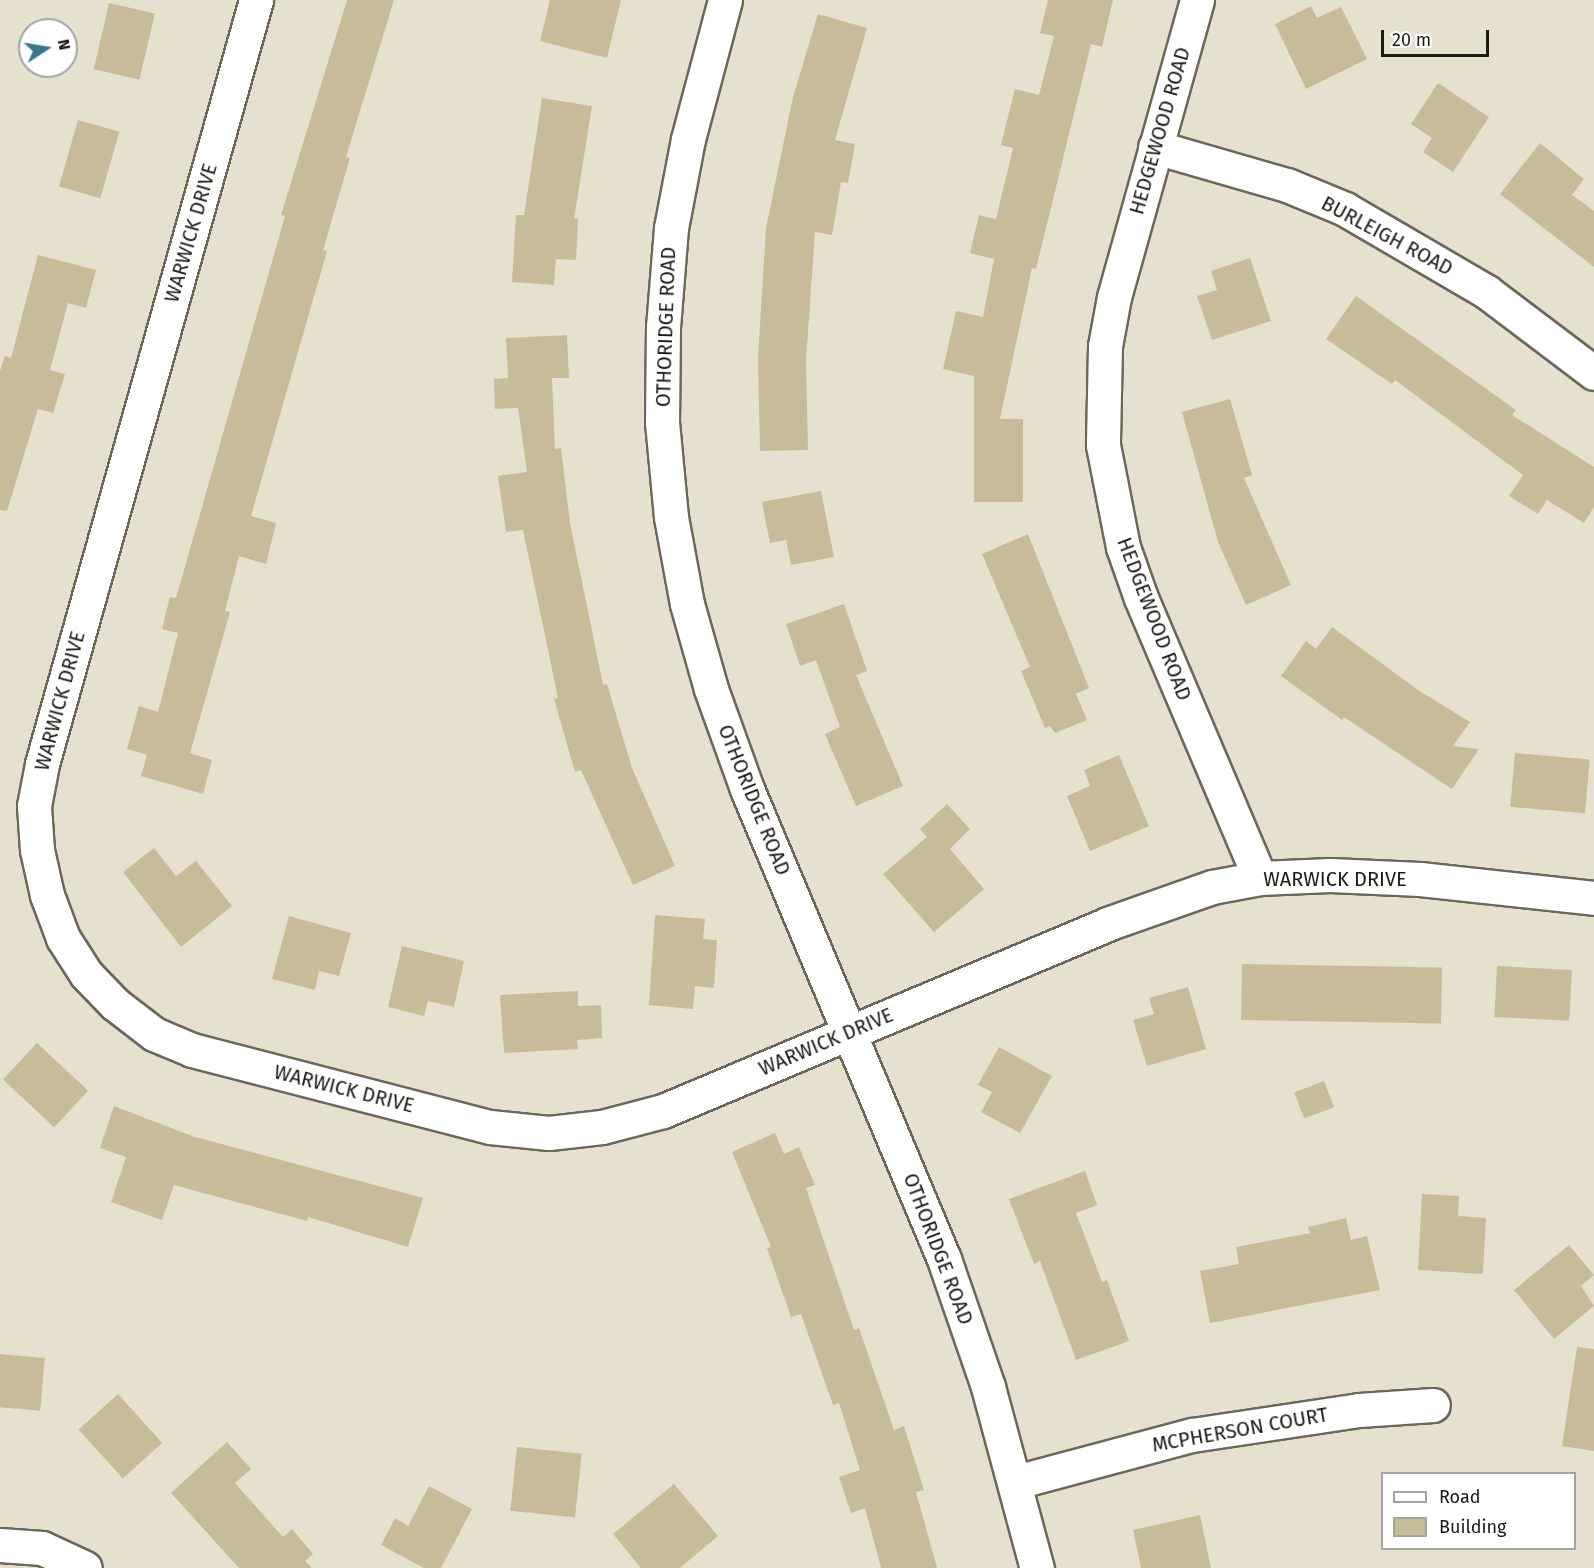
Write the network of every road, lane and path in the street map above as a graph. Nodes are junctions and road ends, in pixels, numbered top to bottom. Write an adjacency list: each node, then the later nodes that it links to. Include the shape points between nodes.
1 (256, 0): 8 (street, WARWICK DRIVE, via 42,765 34,806 37,850 47,895 63,938 93,982 154,1034 192,1050 490,1127 549,1132 602,1127 663,1111)
2 (725, 0): 8 (street, OTHORIDGE ROAD, via 688,139 671,228 663,327 662,422 671,517 687,604 711,689 747,789)
3 (1197, 0): 4 (street, HEDGEWOOD ROAD)
4 (1155, 147): 5 (street, BURLEIGH ROAD, via 1287,185 1345,209 1487,292); 6 (street, HEDGEWOOD ROAD, via 1114,297 1105,346 1103,445 1123,547 1141,598)
5 (1594, 373)
6 (1260, 878): 7 (street, WARWICK DRIVE, via 1330,875 1420,879); 8 (street, WARWICK DRIVE, via 1170,899)
7 (1594, 898)
8 (850, 1032): 10 (street, OTHORIDGE ROAD, via 944,1259)
9 (1433, 1405): 10 (street, MCPHERSON COURT, via 1359,1410 1192,1435)
10 (1016, 1482): 13 (street, OTHORIDGE ROAD)
11 (0, 1545): 12 (street, via 42,1548)
12 (85, 1568)
13 (1037, 1568)

